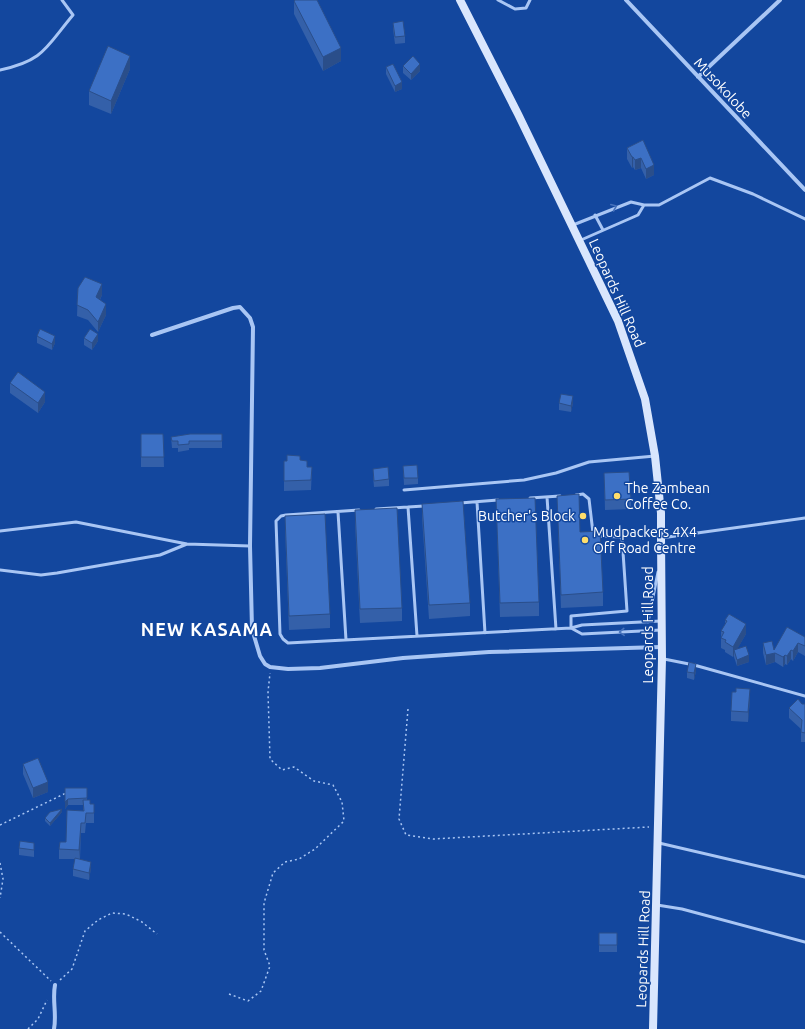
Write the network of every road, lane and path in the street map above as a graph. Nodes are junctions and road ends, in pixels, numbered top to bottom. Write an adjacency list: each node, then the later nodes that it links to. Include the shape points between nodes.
1 (62, 0): 7 (lane, via 73,15 52,42 31,61)
2 (498, 0): 3 (lane, via 516,9 526,8)
3 (530, 0)
4 (626, 0): 8 (street, Musokolobe)
5 (780, 0): 8 (street)
6 (463, 1): 13 (main road, Leopards Hill Road)
7 (0, 70)
8 (698, 77): 9 (street, Musokolobe)
9 (805, 190)
10 (644, 205): 11 (lane, one-way to 10, via 631,202); 12 (lane, via 659,205 710,178 753,194); 14 (lane, via 638,215)
11 (595, 215): 13 (lane); 14 (lane)
12 (805, 219)
13 (572, 225): 15 (main road, Leopards Hill Road)
14 (603, 230): 15 (lane)
15 (580, 241): 17 (main road, Leopards Hill Road, via 618,321 632,358 645,399)
16 (152, 335): 35 (street, via 233,308 240,307 250,318 253,327)
17 (655, 456): 18 (lane, via 589,462 524,480); 33 (main road, Leopards Hill Road)
18 (404, 490)
19 (569, 495): 40 (lane, via 583,494 589,498 594,535 622,537 627,611 571,616)
20 (562, 496): 21 (lane)
21 (548, 497): 22 (lane); 41 (lane)
22 (524, 498)
23 (500, 500): 24 (lane)
24 (476, 502): 25 (lane); 43 (lane)
25 (454, 504)
26 (431, 505): 27 (lane)
27 (408, 507): 29 (lane); 44 (lane)
28 (361, 510): 30 (lane)
29 (369, 510)
30 (338, 512): 45 (lane); 45 (lane, via 286,515 276,521 280,634 288,642)
31 (805, 518): 33 (lane)
32 (0, 531): 34 (lane, via 76,522)
33 (661, 538): 36 (main road, Leopards Hill Road)
34 (187, 544): 35 (lane); 37 (lane, via 160,555 57,573 41,575)
35 (250, 546): 48 (street, via 252,629 260,656)
36 (662, 555): 38 (main road, Leopards Hill Road); 39 (lane)
37 (0, 570)
38 (662, 621): 39 (lane); 42 (main road, Leopards Hill Road)
39 (648, 622): 40 (lane, via 582,625)
40 (571, 628): 41 (lane); 42 (lane, one-way to 40, via 582,634)
41 (556, 629): 43 (lane)
42 (661, 630): 46 (main road, Leopards Hill Road)
43 (485, 633): 44 (lane)
44 (417, 636): 45 (lane)
45 (346, 640)
46 (661, 647): 47 (main road, Leopards Hill Road); 48 (street, via 489,652 403,658 320,668)
47 (662, 659): 49 (lane, via 694,665); 53 (main road, Leopards Hill Road)
48 (270, 667): 63 (path, via 270,759 282,770 294,767 314,781 332,785 342,802 344,821 315,849 299,859 285,862 273,873 264,903 264,950 270,966 261,991 248,1001)
49 (805, 696)
50 (408, 709): 53 (path, via 399,819 406,835 433,838)
51 (71, 791): 52 (path)
52 (0, 825)
53 (659, 827): 54 (main road, Leopards Hill Road)
54 (659, 843): 56 (lane); 58 (main road, Leopards Hill Road)
55 (0, 863): 57 (path, via 3,879)
56 (805, 876)
57 (0, 898)
58 (657, 905): 61 (lane, via 682,909); 67 (main road, Leopards Hill Road)
59 (0, 932): 62 (path)
60 (157, 934): 62 (path, via 126,914 112,913 98,920 85,931 72,969)
61 (805, 942)
62 (55, 985): 66 (street)
63 (230, 994)
64 (48, 999): 65 (path, via 38,1019)
65 (28, 1029)
66 (54, 1029)
67 (653, 1029)

